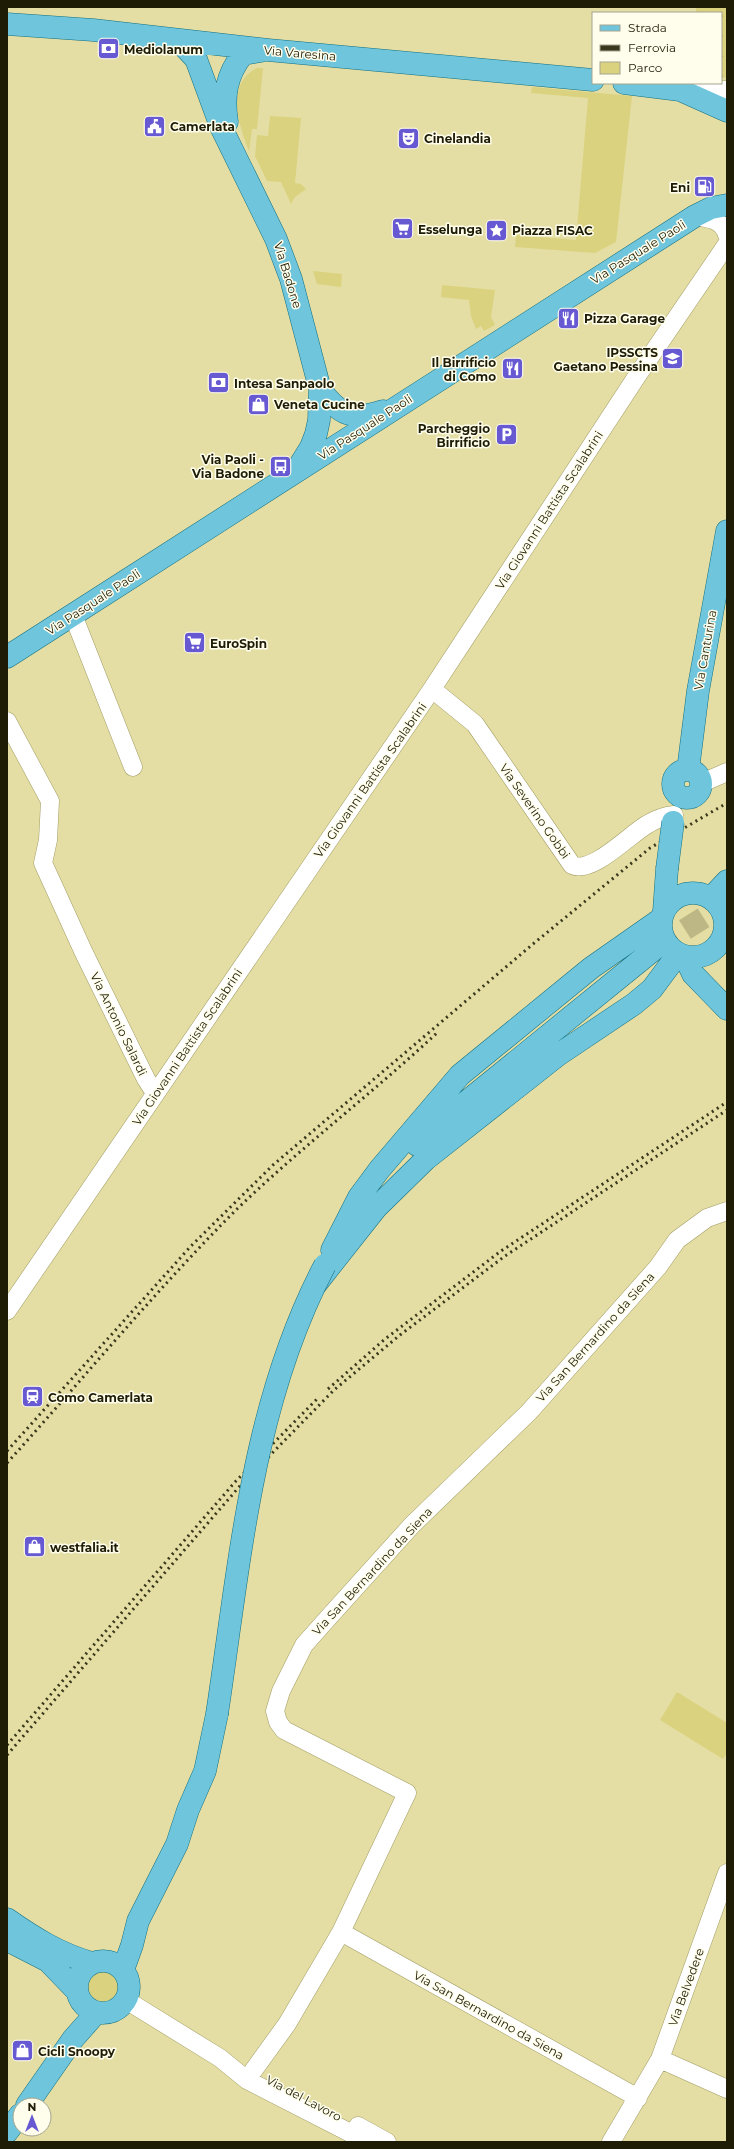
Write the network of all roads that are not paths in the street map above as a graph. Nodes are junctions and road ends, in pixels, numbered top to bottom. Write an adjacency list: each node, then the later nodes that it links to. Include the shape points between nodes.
1 (7, 24): 2 (main road, Via Varesina, via 93,30)
2 (178, 40): 3 (main road, Via Varesina); 9 (main road, Via Badone, via 196,59)
3 (268, 50): 4 (main road, Via Varesina); 9 (main road, Via Badone, via 243,54 229,76 225,104)
4 (592, 80)
5 (632, 84): 6 (main road)
6 (680, 90): 7 (street); 8 (main road)
7 (727, 90)
8 (727, 112)
9 (231, 145): 14 (main road, Via Badone, via 284,257)
10 (727, 204): 11 (main road, Via Pasquale Paoli)
11 (695, 216): 12 (street, via 716,221 724,228); 15 (main road, Via Pasquale Paoli)
12 (727, 236)
13 (727, 244): 21 (street, Via Giovanni Battista Scalabrini, via 632,383)
14 (320, 389): 15 (main road, Via Badone, via 329,402 354,416 366,416); 16 (main road, Via Badone, via 319,420 312,447)
15 (401, 404): 16 (main road, Via Pasquale Paoli)
16 (293, 474): 19 (main road, Via Pasquale Paoli)
17 (727, 531): 18 (main road, Via Canturina)
18 (721, 594): 25 (main road, Via Canturina, via 698,691)
19 (73, 615): 20 (main road, Via Pasquale Paoli); 23 (street)
20 (7, 657)
21 (432, 689): 26 (street, Via Severino Gobbi, via 475,724 572,865 588,866 639,829); 36 (street, Via Giovanni Battista Scalabrini)
22 (7, 721): 36 (street, Via Antonio Salardi, via 50,801 48,840 43,863 84,953)
23 (133, 767)
24 (727, 772): 25 (street)
25 (694, 776): 26 (main road, via 678,773 674,779)
26 (676, 811): 27 (main road, bridge)
27 (666, 870): 29 (main road, via 674,881); 30 (main road)
28 (727, 882): 29 (main road)
29 (701, 895): 30 (main road, via 675,898); 31 (main road, via 719,905 724,914 726,924)
30 (662, 915): 33 (main road, via 663,939 669,948); 37 (main road, via 591,968 460,1075 384,1164)
31 (723, 938): 33 (main road, via 702,957); 34 (main road)
32 (657, 947): 37 (main road, via 454,1111 417,1144)
33 (681, 956): 34 (main road, via 693,974); 37 (main road, via 652,989 634,1004 558,1055)
34 (709, 988): 35 (main road)
35 (727, 1008)
36 (155, 1094): 40 (street, Via Giovanni Battista Scalabrini)
37 (367, 1202): 39 (main road, bridge); 39 (main road, bridge, via 325,1265)
38 (727, 1212): 44 (street, Via San Bernardino da Siena, via 706,1218 677,1240 658,1267 529,1412 412,1525 304,1645 281,1691 275,1711 278,1722 284,1730 407,1793)
39 (312, 1290): 46 (main road, bridge, via 283,1363 268,1410 252,1484 217,1714 205,1771 177,1844 138,1921 132,1945)
40 (7, 1311)
41 (727, 1873): 42 (street, Via Belvedere)
42 (722, 1907): 50 (street, Via Belvedere)
43 (7, 1919): 46 (main road, via 44,1944 73,1958)
44 (341, 1932): 51 (street, Via San Bernardino da Siena, via 287,2024); 54 (street, Via San Bernardino da Siena)
45 (7, 1940): 48 (main road, via 48,1960)
46 (107, 1965): 47 (main road, via 129,1984); 48 (main road, via 80,1974)
47 (126, 2000): 48 (main road, via 113,2012); 49 (street, Via del Lavoro)
48 (85, 2002): 53 (main road, via 73,2039)
49 (220, 2058): 51 (street, Via del Lavoro); 55 (street, Via del Lavoro, via 247,2080)
50 (660, 2060): 52 (street); 54 (street, Via Belvedere)
51 (253, 2071): 56 (street, Via del Lavoro)
52 (727, 2088)
53 (33, 2097)
54 (638, 2098): 57 (street, Via Belvedere, via 621,2114); 58 (street, Via Belvedere)
55 (368, 2142)
56 (387, 2142)
57 (599, 2142)
58 (611, 2142)

